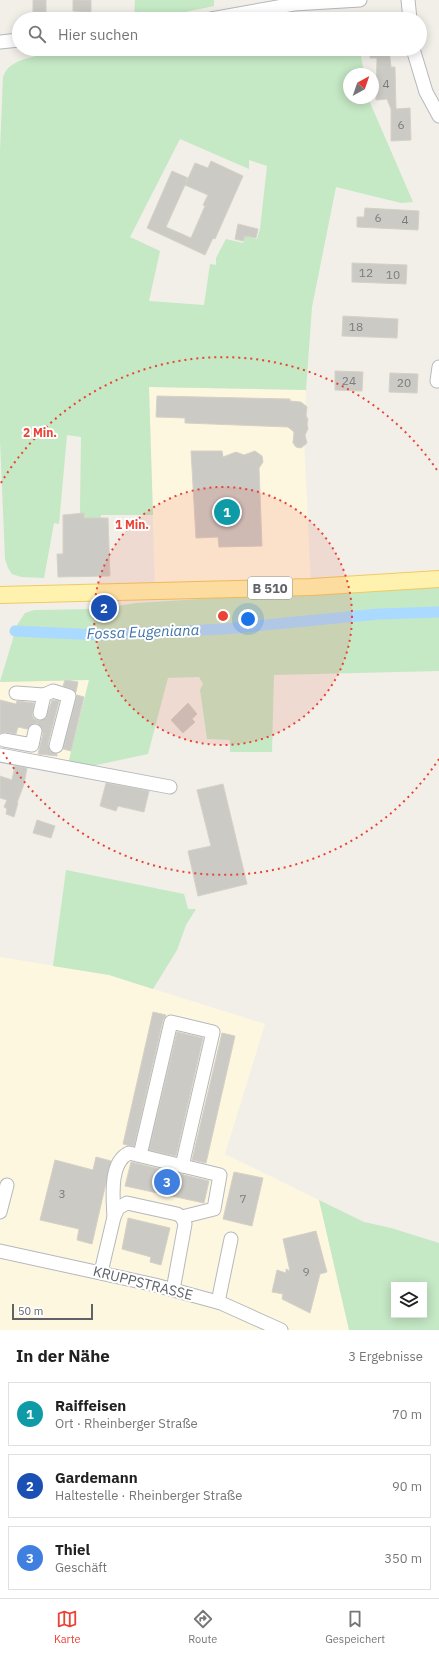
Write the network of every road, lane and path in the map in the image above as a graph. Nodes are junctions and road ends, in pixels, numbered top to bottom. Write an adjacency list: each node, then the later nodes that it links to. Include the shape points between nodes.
1 (360, 0): 3 (street, via 294,4)
2 (408, 0): 4 (street)
3 (249, 12)
4 (409, 12)
5 (12, 41): 6 (street)
6 (0, 42)
7 (415, 56): 8 (street, via 426,92)
8 (439, 116)
9 (439, 367): 10 (street)
10 (437, 381)
11 (439, 580): 12 (main road, B 510, via 303,587)
12 (0, 595)
13 (16, 693): 14 (street)
14 (44, 695): 15 (street); 18 (street, via 53,692 69,696)
15 (40, 714)
16 (35, 731): 17 (street, via 32,745)
17 (4, 740)
18 (56, 746)
19 (0, 755): 20 (street)
20 (170, 787)
21 (140, 1155): 22 (street); 22 (street, via 171,1022 213,1032); 25 (street, via 129,1153 118,1162 112,1191)
22 (182, 1166): 26 (street, via 220,1175 214,1209)
23 (7, 1185): 24 (street)
24 (0, 1212)
25 (114, 1217): 26 (street, via 118,1208 127,1203); 29 (street)
26 (182, 1217): 30 (street, via 186,1224)
27 (231, 1239): 31 (street)
28 (0, 1251): 29 (street, KRUPPSTRASSE)
29 (101, 1272): 30 (street, KRUPPSTRASSE)
30 (173, 1290): 31 (street, KRUPPSTRASSE)
31 (218, 1302): 32 (street, KRUPPSTRASSE)
32 (281, 1330)

